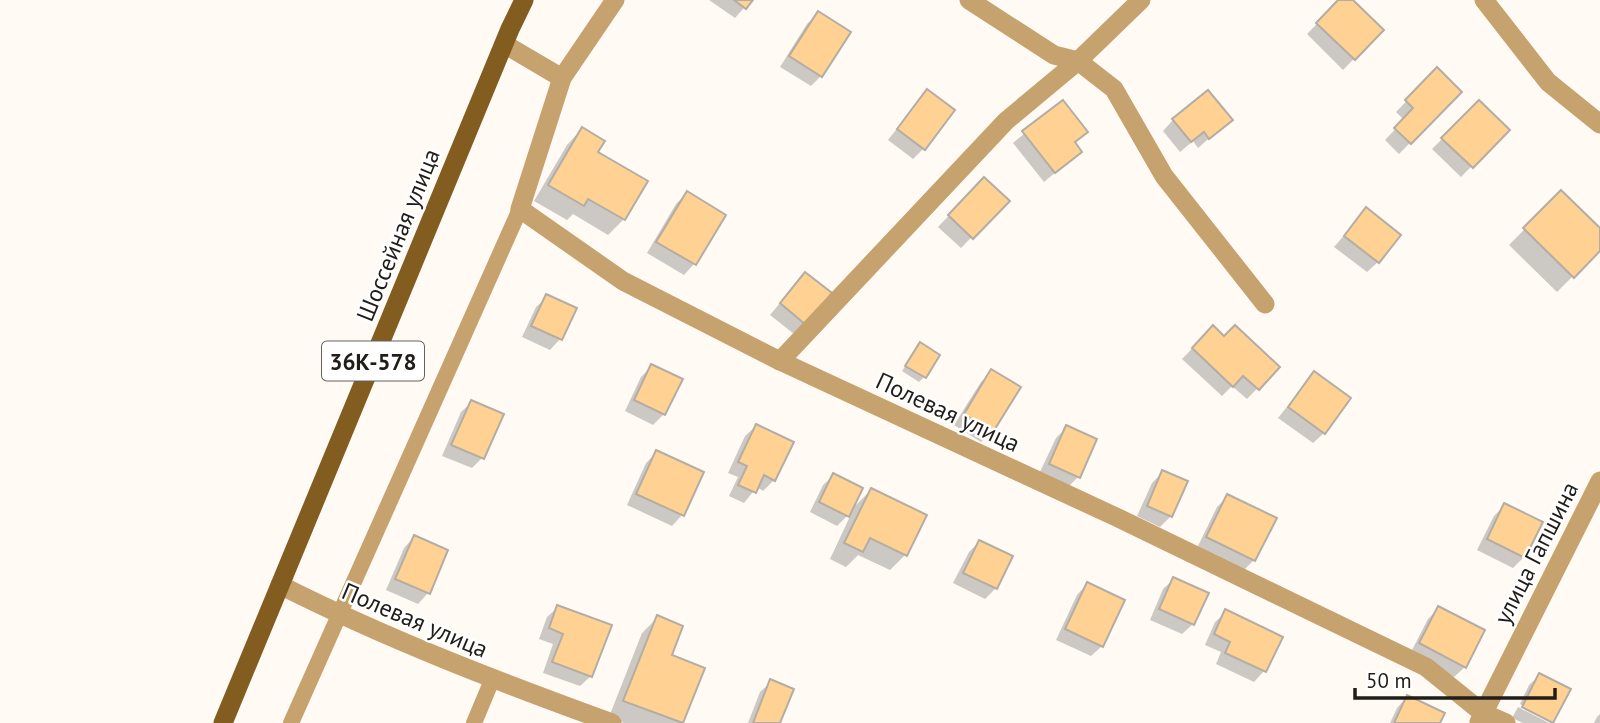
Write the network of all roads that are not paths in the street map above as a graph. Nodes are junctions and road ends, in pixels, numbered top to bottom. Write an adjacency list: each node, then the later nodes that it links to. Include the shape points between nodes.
1 (524, 0): 6 (main road, Шоссейная улица / 36К-578)
2 (615, 0): 8 (street)
3 (969, 0): 7 (street, via 1054,55)
4 (1141, 0): 7 (street)
5 (1485, 0): 9 (street, via 1548,82)
6 (504, 44): 8 (street); 14 (main road, Шоссейная улица / 36К-578)
7 (1078, 61): 11 (street, via 1114,89 1164,176); 12 (street, via 1006,121)
8 (562, 78): 10 (street)
9 (1600, 124)
10 (520, 209): 12 (street, Полевая улица, via 623,281); 15 (lane)
11 (1265, 304)
12 (780, 361): 17 (street, Полевая улица, via 1426,667)
13 (1600, 481): 17 (street, улица Гапшина)
14 (280, 584): 15 (street, Полевая улица); 18 (main road, Шоссейная улица / 36К-578)
15 (338, 614): 16 (street, Полевая улица); 19 (lane)
16 (492, 680): 20 (lane); 21 (street, Полевая улица)
17 (1481, 718): 22 (street, Полевая улица)
18 (223, 723)
19 (290, 723)
20 (474, 723)
21 (612, 723)
22 (1506, 723)

